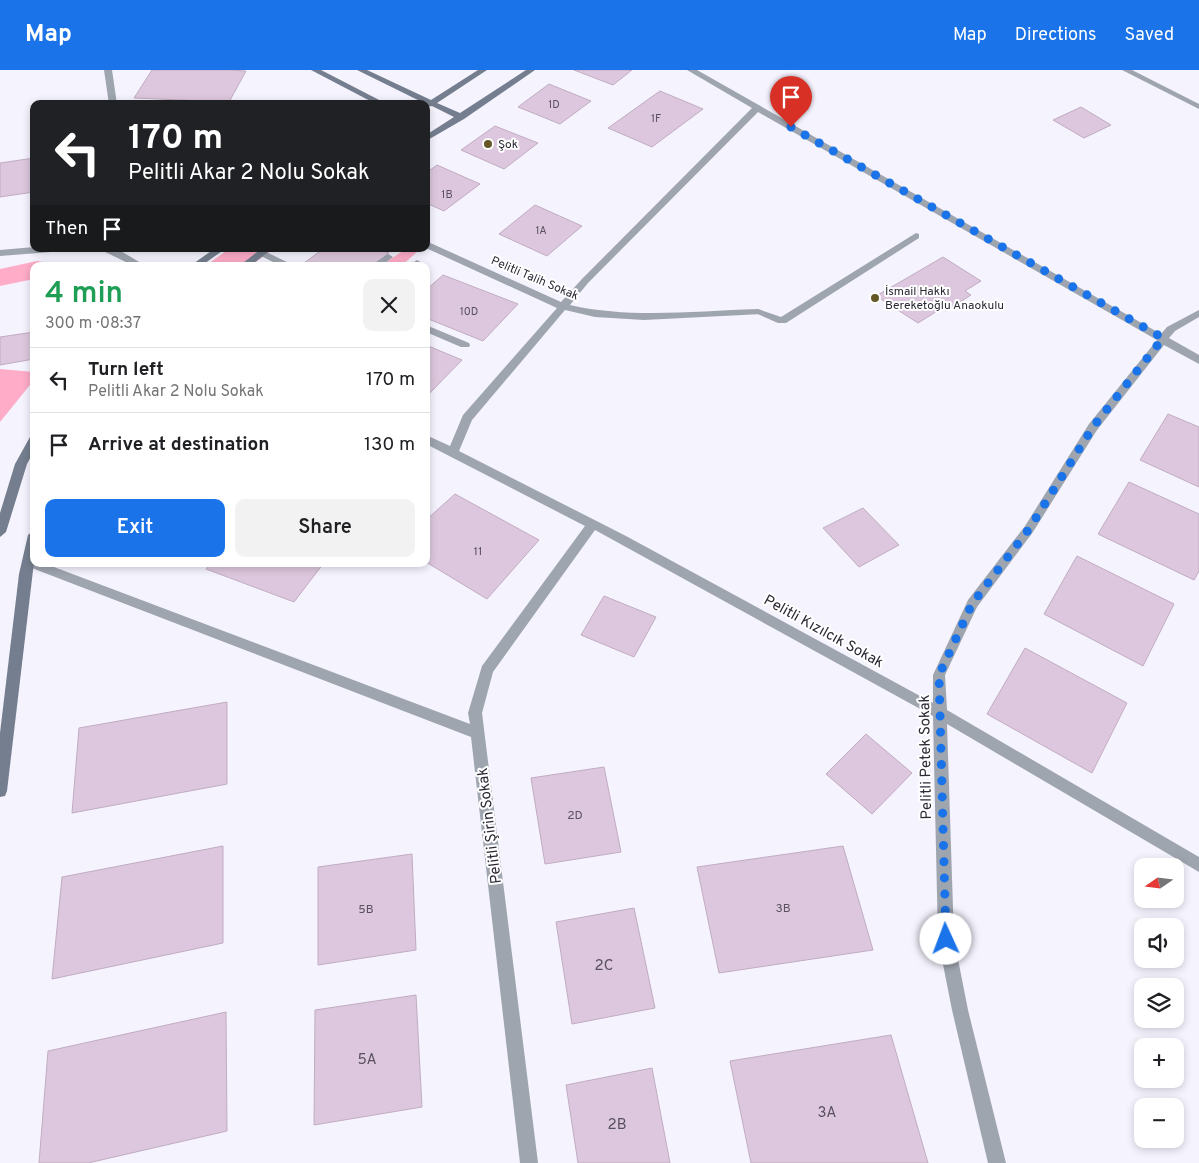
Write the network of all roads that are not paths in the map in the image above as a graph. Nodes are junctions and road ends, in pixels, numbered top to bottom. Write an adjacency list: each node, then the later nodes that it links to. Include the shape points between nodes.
1 (108, 70): 8 (street)
2 (315, 70): 9 (main road)
3 (361, 70): 10 (main road)
4 (483, 70): 11 (main road)
5 (531, 70): 15 (main road)
6 (691, 70): 14 (street)
7 (1126, 70): 13 (street)
8 (112, 100)
9 (375, 100)
10 (419, 100)
11 (430, 104)
12 (430, 105): 15 (main road)
13 (1199, 107)
14 (757, 108): 33 (street, via 585,280); 36 (street)
15 (461, 117): 17 (main road)
16 (430, 129): 17 (main road)
17 (437, 132): 18 (main road)
18 (430, 136)
19 (916, 236): 33 (street, Pelitli Talih Sokak, via 782,321 758,312 644,317 595,314)
20 (430, 246): 33 (street, Pelitli Talih Sokak)
21 (30, 251): 26 (street)
22 (116, 252): 28 (street)
23 (216, 252): 29 (main road)
24 (263, 252): 30 (main road)
25 (266, 252): 31 (street)
26 (0, 253)
27 (388, 257): 32 (street)
28 (134, 262)
29 (201, 262)
30 (249, 262)
31 (282, 262)
32 (381, 262)
33 (564, 307): 41 (street, via 467,418)
34 (1199, 313): 36 (street, Pelitli Petek Sokak, via 1170,329)
35 (430, 330): 37 (street)
36 (1163, 338): 38 (street); 47 (street, Pelitli Petek Sokak, via 1093,427 1029,529 972,604 939,675)
37 (465, 345)
38 (1199, 360)
39 (430, 441): 41 (street, Pelitli Kızılcık Sokak)
40 (30, 447): 43 (main road, via 21,464)
41 (453, 451): 42 (street, Pelitli Kızılcık Sokak)
42 (593, 524): 47 (street, Pelitli Kızılcık Sokak); 48 (street, Pelitli Şirin Sokak, via 487,670 475,713)
43 (0, 532)
44 (30, 553): 45 (main road)
45 (28, 562): 49 (main road)
46 (41, 567): 48 (street)
47 (940, 713): 50 (street, Pelitli Kızılcık Sokak); 52 (street, Pelitli Petek Sokak, via 946,939)
48 (478, 733): 51 (street, Pelitli Şirin Sokak)
49 (0, 791)
50 (1199, 866)
51 (529, 1163)
52 (997, 1163)

